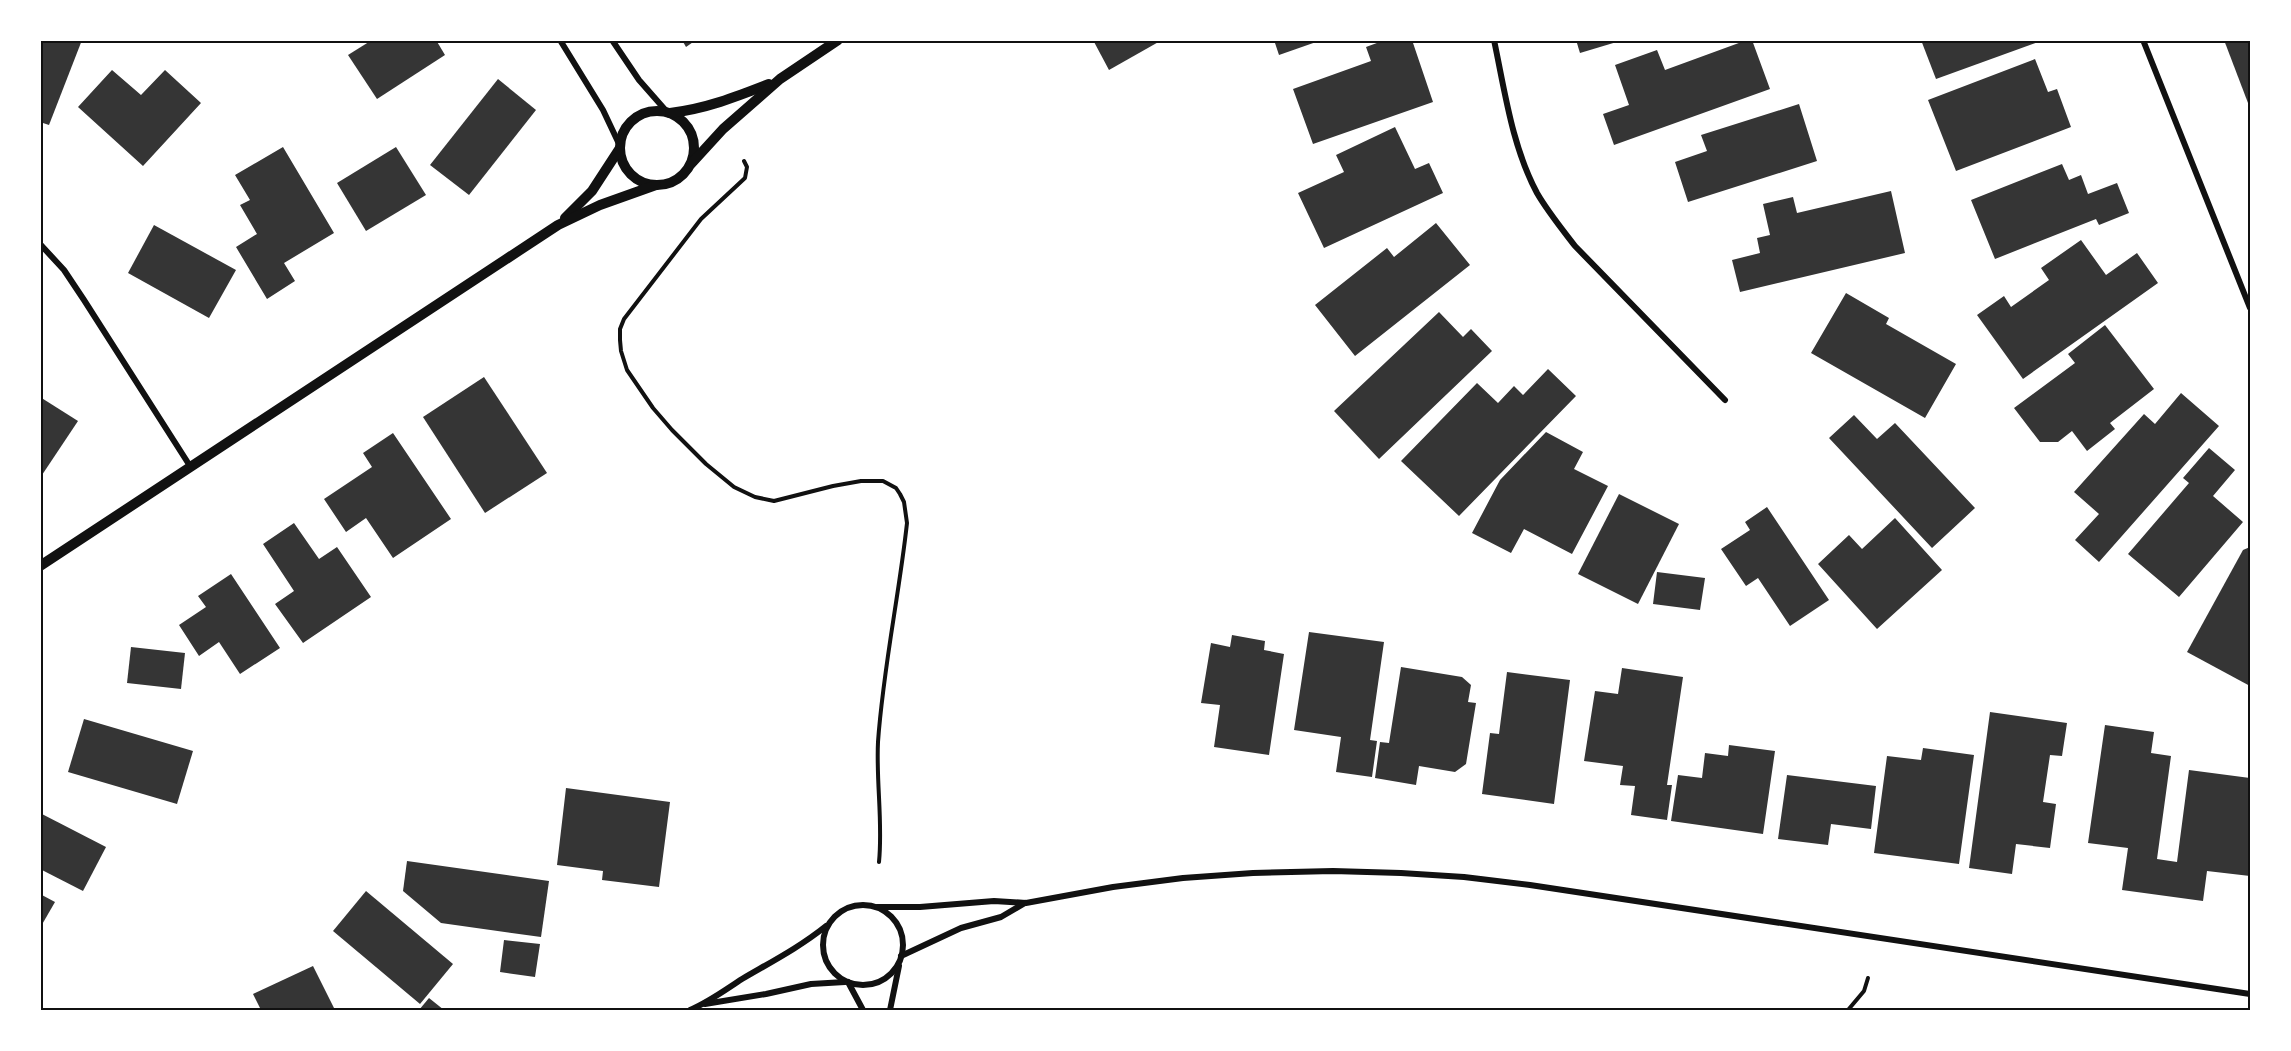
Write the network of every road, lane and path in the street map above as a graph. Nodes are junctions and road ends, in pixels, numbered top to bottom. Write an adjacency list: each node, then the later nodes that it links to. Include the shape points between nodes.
1 (560, 40): 8 (street, via 603,110)
2 (612, 40): 7 (street, via 639,80)
3 (838, 40): 6 (street)
4 (1494, 40): 15 (street, via 1524,164 1544,203 1575,246)
5 (2143, 40): 14 (street)
6 (780, 80): 7 (street, via 698,110); 10 (street, via 723,129)
7 (669, 113): 8 (street, via 645,112 636,117 627,125); 10 (street, via 687,127 692,137 694,148)
8 (620, 147): 11 (street, via 626,169 634,178); 12 (street, via 592,191)
9 (744, 161): 18 (path, via 745,178 701,219 629,310 620,329 621,351 632,377 672,430 718,475 745,493 774,501 833,486 883,481 900,494 907,523 880,724)
10 (687, 169): 11 (street, via 673,180)
11 (656, 185): 12 (street)
12 (558, 225): 16 (street)
13 (40, 244): 16 (street, via 64,270)
14 (2250, 309)
15 (1725, 400)
16 (190, 466): 17 (street)
17 (40, 566)
18 (879, 862)
19 (1026, 903): 20 (street); 22 (street, via 1014,912 942,936); 25 (street, via 1137,884 1253,873 1333,871 1464,877)
20 (877, 907): 21 (street, via 849,907); 22 (street, via 888,913 902,933)
21 (828, 924): 24 (street, via 823,936 827,963); 26 (street)
22 (901, 958): 24 (street, via 885,979 861,985); 29 (street)
23 (1868, 978): 30 (path, via 1864,991)
24 (847, 982): 26 (street, via 811,984); 28 (street)
25 (2250, 994)
26 (704, 1004): 27 (street)
27 (690, 1011)
28 (863, 1011)
29 (890, 1011)
30 (1848, 1011)

